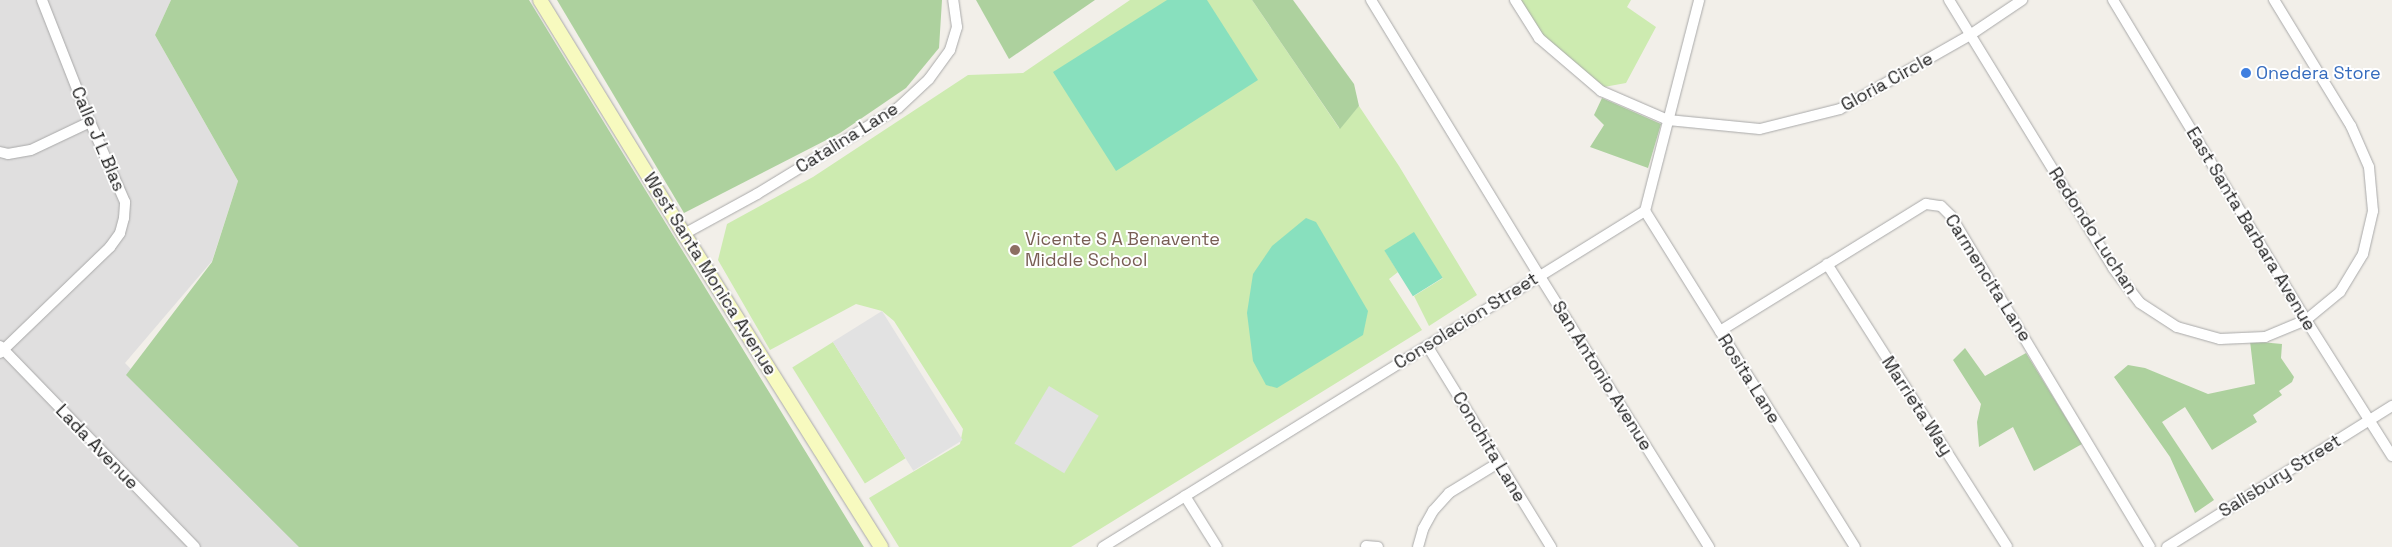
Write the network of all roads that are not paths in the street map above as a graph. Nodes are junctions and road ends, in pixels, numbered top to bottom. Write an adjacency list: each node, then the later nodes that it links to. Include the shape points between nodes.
1 (42, 0): 13 (street, Calle J L Blas)
2 (540, 0): 16 (main road, West Santa Monica Avenue)
3 (953, 0): 16 (street, Catalina Lane, via 957,28 950,50 929,79 898,108 757,194)
4 (1371, 0): 18 (street, San Antonio Avenue)
5 (1515, 0): 12 (street, Gloria Circle, via 1539,38 1602,92)
6 (1699, 0): 12 (street)
7 (1949, 0): 11 (street, Redondo Luchan)
8 (2022, 0): 11 (street, Gloria Circle)
9 (2113, 0): 19 (street, East Santa Barbara Avenue)
10 (2274, 0): 19 (street, Redondo Luchan, via 2351,126 2369,167 2373,211 2363,254 2340,292)
11 (1970, 34): 12 (street, Gloria Circle, via 1840,109 1760,129); 19 (street, Redondo Luchan, via 2113,268 2140,303 2177,327 2220,339 2265,337)
12 (1668, 120): 15 (street)
13 (90, 122): 14 (street, via 31,150 8,154); 22 (street, Calle J L Blas, via 125,202 120,233 110,247)
14 (0, 152)
15 (1645, 211): 18 (street, Consolacion Street); 20 (street, Rosita Lane)
16 (684, 234): 30 (main road, West Santa Monica Avenue)
17 (1827, 264): 20 (street, Carmencita Lane); 38 (street, Marrieta Way); 39 (street, Carmencita Lane, via 1926,204 1947,210)
18 (1539, 275): 21 (street, Consolacion Street); 36 (street, San Antonio Avenue)
19 (2306, 320): 24 (street, East Santa Barbara Avenue)
20 (1720, 331): 37 (street, Rosita Lane)
21 (1428, 347): 26 (street, Conchita Lane); 27 (street, Consolacion Street)
22 (1, 350): 29 (street, Lada Avenue)
23 (2392, 406): 24 (street, Salisbury Street)
24 (2370, 419): 25 (street, East Santa Barbara Avenue); 40 (street, Salisbury Street)
25 (2392, 456)
26 (1498, 463): 34 (street, via 1449,493 1433,511); 35 (street, Conchita Lane)
27 (1185, 496): 31 (street, Consolacion Street); 32 (street)
28 (1366, 546): 33 (street)
29 (195, 547)
30 (881, 547)
31 (1103, 547)
32 (1217, 547)
33 (1378, 547)
34 (1418, 547)
35 (1551, 547)
36 (1709, 547)
37 (1854, 547)
38 (2007, 547)
39 (2150, 547)
40 (2167, 547)

